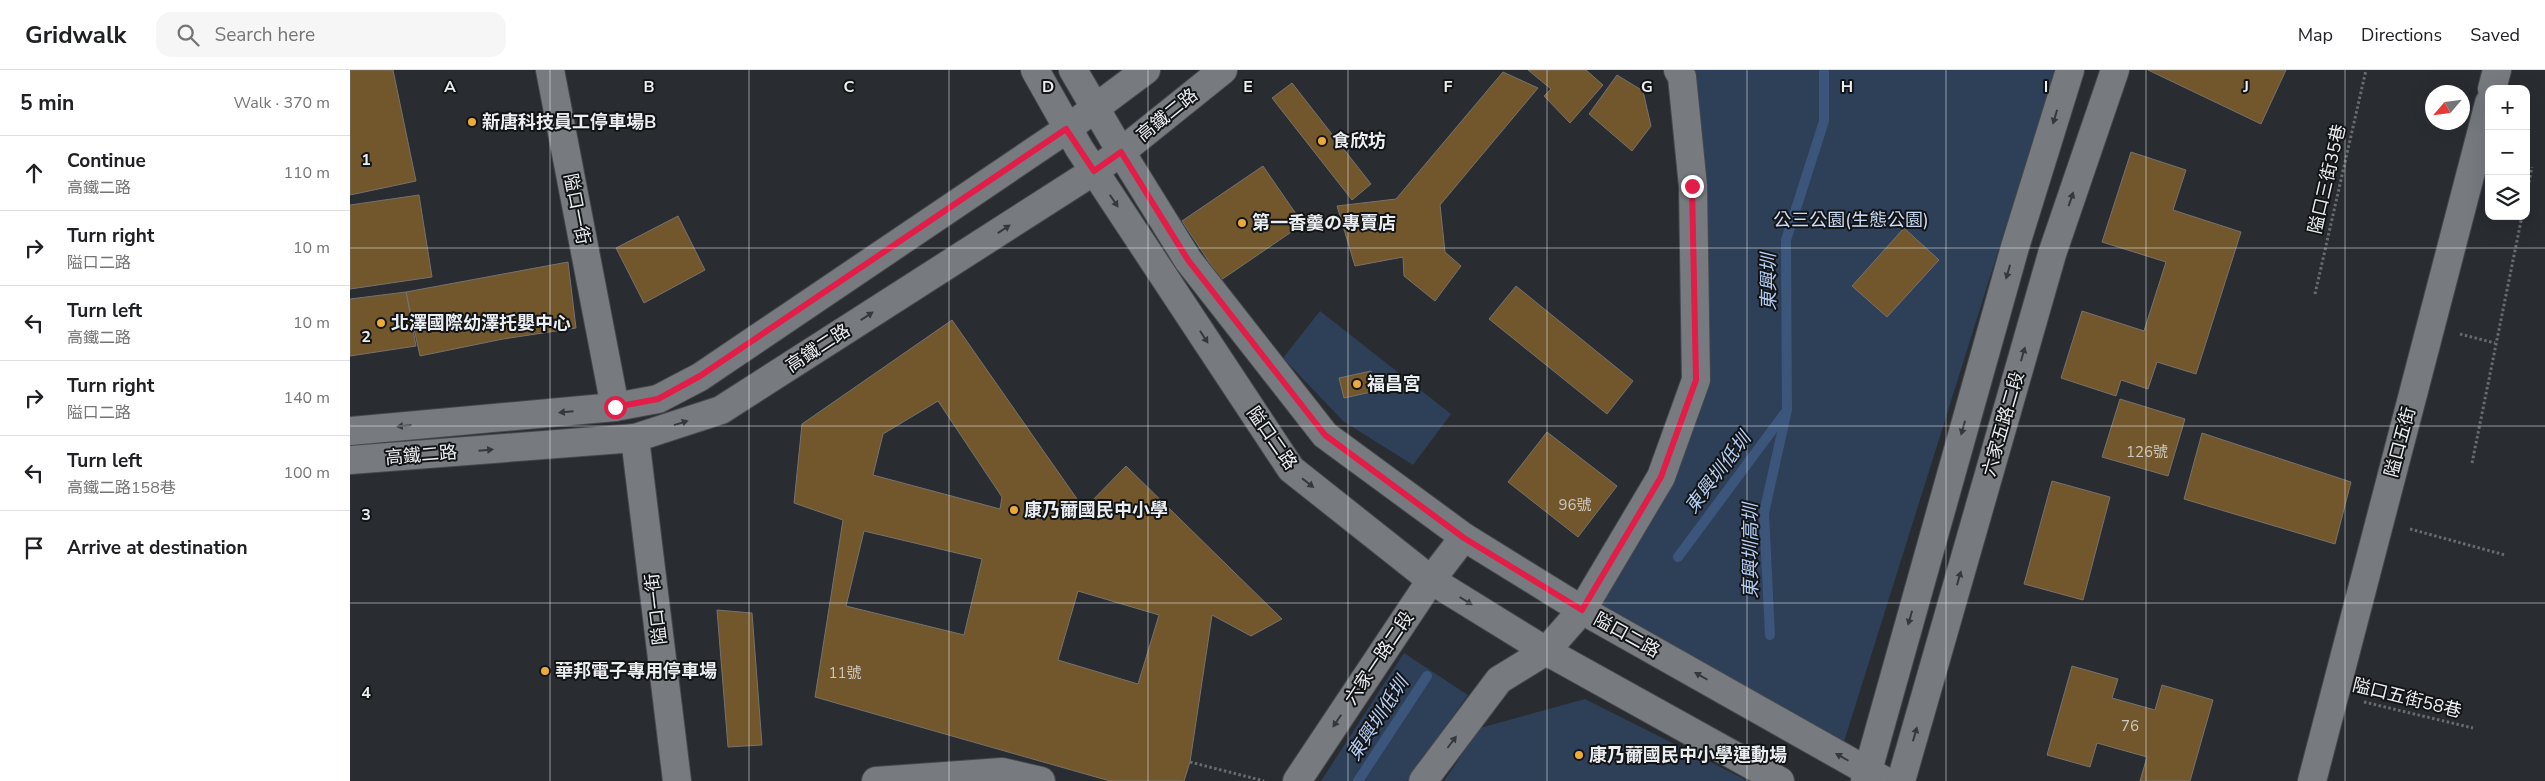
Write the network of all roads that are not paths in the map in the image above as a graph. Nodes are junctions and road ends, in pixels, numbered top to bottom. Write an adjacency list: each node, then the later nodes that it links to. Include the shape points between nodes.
1 (550, 70): 16 (street, 隘口一街)
2 (1034, 70): 13 (street, 隘口二路)
3 (1073, 70): 11 (street, 隘口二路)
4 (1146, 70): 11 (street, 高鐵二路)
5 (1223, 70): 14 (street, 高鐵二路)
6 (1678, 70): 22 (street, via 1682,77 1692,186 1696,380 1661,477)
7 (2070, 70): 24 (street, 六家五路二段, one-way to 24, via 2015,247)
8 (2115, 70): 31 (street, 六家五路二段, one-way to 8, via 2052,254)
9 (2497, 70): 10 (street)
10 (2493, 85)
11 (1095, 108): 13 (street, 高鐵二路); 14 (street, 隘口二路)
12 (2485, 118): 32 (street, 隘口五街)
13 (1066, 129): 15 (street, 隘口二路); 16 (street, 高鐵二路, via 700,376 658,399)
14 (1121, 152): 15 (street, 高鐵二路); 20 (street, 隘口二路, via 1188,260 1325,435)
15 (1094, 171): 18 (street, 高鐵二路, one-way to 15, via 721,410); 21 (street, 隘口二路, one-way to 21, via 1291,469)
16 (615, 407): 17 (street, 高鐵二路, one-way to 17)
17 (350, 431)
18 (635, 438): 19 (street, 高鐵二路, one-way to 18); 25 (street, 隘口一街)
19 (350, 460)
20 (1464, 538): 21 (street, 六家一路二段); 22 (street, 隘口二路)
21 (1431, 580): 23 (street, 隘口二路, one-way to 23); 28 (street, 六家一路二段, one-way to 28)
22 (1582, 610): 23 (street); 24 (street, 隘口二路, one-way to 22)
23 (1546, 651): 29 (street, one-way to 23, via 1500,680); 30 (street, 隘口二路)
24 (1872, 778)
25 (677, 781)
26 (876, 781): 27 (street, via 1002,772)
27 (1041, 781)
28 (1297, 781)
29 (1423, 781)
30 (1780, 781)
31 (1902, 781)
32 (2312, 781)

